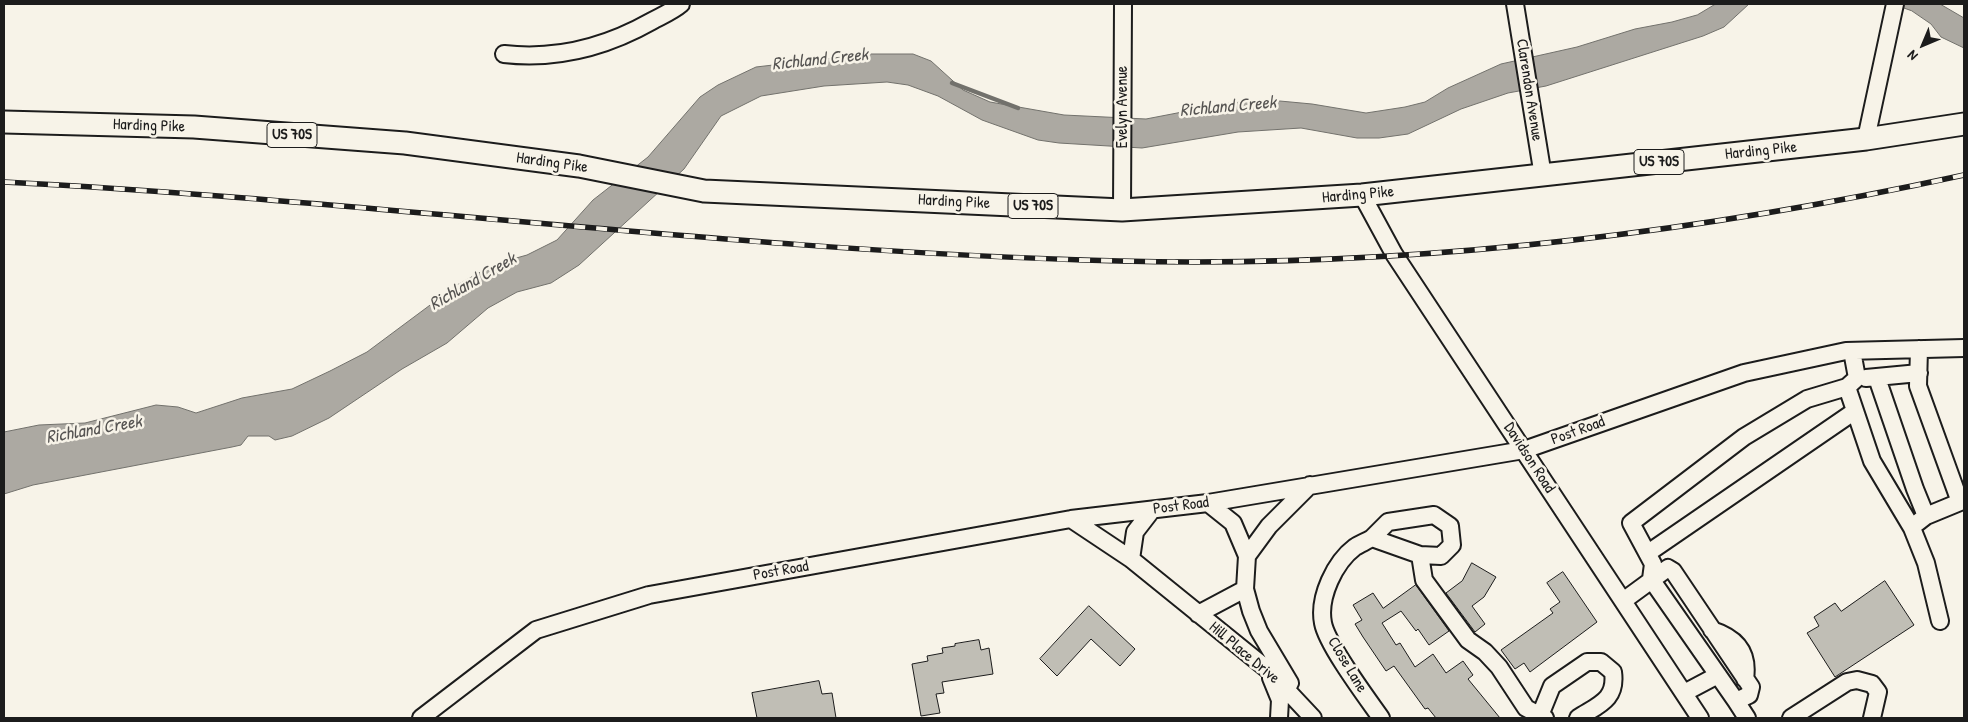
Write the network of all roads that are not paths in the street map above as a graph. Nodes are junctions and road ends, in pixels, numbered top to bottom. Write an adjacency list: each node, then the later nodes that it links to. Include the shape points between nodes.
1 (681, 4): 5 (street, via 626,36 599,46 542,56)
2 (1123, 4): 11 (street, Evelyn Avenue)
3 (1515, 4): 9 (street, Clarendon Avenue)
4 (1895, 6): 8 (street)
5 (504, 54)
6 (4, 122): 11 (main road, Harding Pike / US 70S, via 194,127 405,143 579,166 704,191)
7 (1964, 124): 8 (main road, Harding Pike / US 70S)
8 (1866, 139): 9 (main road, Harding Pike / US 70S)
9 (1543, 176): 10 (main road, Harding Pike / US 70S)
10 (1362, 196): 11 (main road, Harding Pike / US 70S); 19 (street, Davidson Road, via 1394,254)
11 (1122, 210)
12 (1964, 348): 13 (street, Post Road)
13 (1918, 349): 14 (street, Post Road); 15 (street)
14 (1852, 351): 17 (street); 19 (street, Post Road, via 1744,372)
15 (1919, 373): 16 (street); 23 (street, via 1918,386 1960,502)
16 (1877, 378): 17 (street); 23 (street)
17 (1852, 382): 18 (street); 27 (street, via 1807,399 1744,437 1631,523)
18 (1855, 412): 25 (street, via 1872,461); 27 (street)
19 (1524, 450): 20 (street, Post Road); 33 (street, Davidson Road)
20 (1310, 485): 21 (street, Post Road); 29 (street, via 1269,526)
21 (1208, 503): 22 (street, Post Road); 29 (street, Hill Place Drive, via 1233,523)
22 (1152, 510): 24 (street, Post Road); 30 (street, via 1135,532)
23 (1926, 516): 25 (street)
24 (1071, 519): 30 (street, Hill Place Drive); 41 (street, Post Road, via 649,595 536,630)
25 (1912, 528): 35 (street, via 1926,563)
26 (1372, 538): 28 (street, Close Lane); 28 (street, Close Lane, via 1388,522 1434,514 1450,526 1452,545 1441,556); 43 (street, Close Lane, via 1355,548 1329,582 1323,623 1335,649)
27 (1648, 553): 31 (street, via 1654,564)
28 (1420, 555): 44 (street, via 1424,580 1468,640 1485,652 1526,708)
29 (1247, 556): 32 (street, Hill Place Drive)
30 (1131, 559): 34 (street, Hill Place Drive)
31 (1651, 579): 33 (street); 37 (street); 39 (street, via 1668,568 1673,571 1752,690)
32 (1245, 589): 34 (street, Hill Place Drive); 40 (street, Hill Place Drive, via 1258,631)
33 (1623, 601): 38 (street, Davidson Road)
34 (1198, 614): 36 (street, Hill Place Drive)
35 (1940, 621)
36 (1267, 669): 40 (street, Hill Place Drive); 42 (street, via 1280,700)
37 (1718, 675): 38 (street); 39 (street)
38 (1684, 693): 46 (street, Davidson Road)
39 (1736, 702): 47 (street)
40 (1311, 716)
41 (420, 718)
42 (1279, 718)
43 (1381, 718)
44 (1541, 718): 45 (street, via 1544,700 1552,686 1587,662 1601,662 1614,672 1615,686 1610,697)
45 (1578, 718)
46 (1700, 718)
47 (1747, 718)
48 (1791, 718): 49 (street, via 1847,682 1857,680 1872,684 1878,692)
49 (1872, 718)

